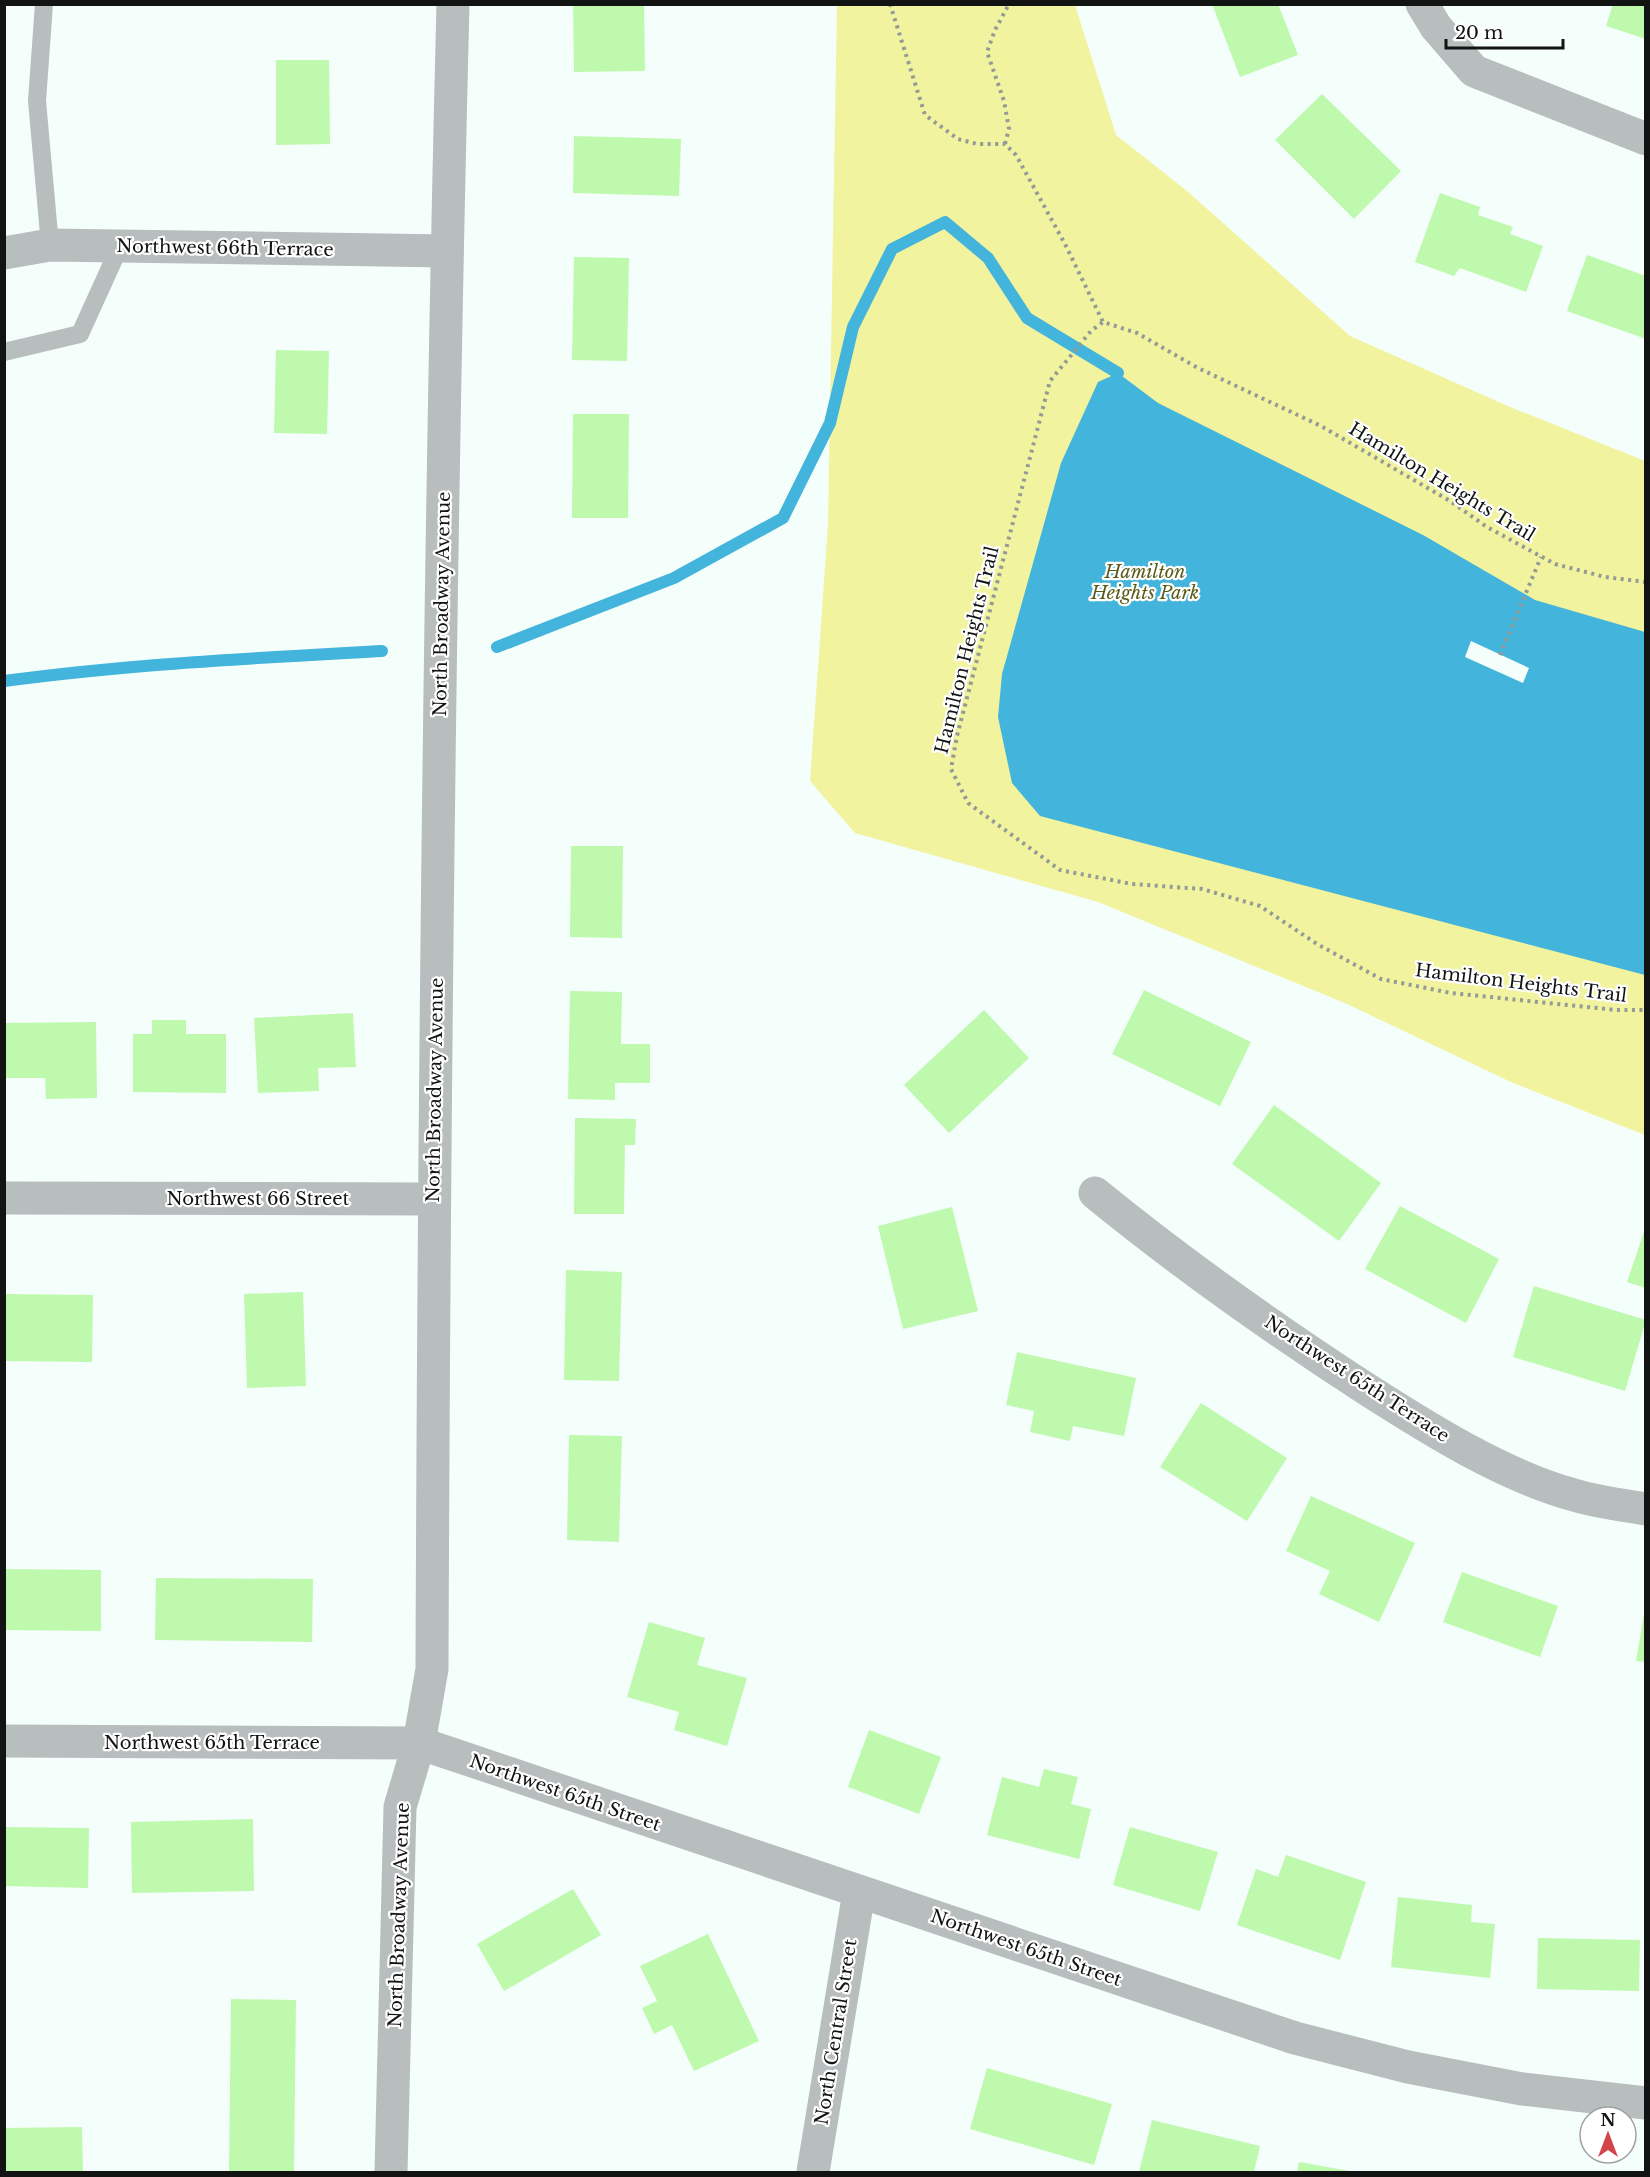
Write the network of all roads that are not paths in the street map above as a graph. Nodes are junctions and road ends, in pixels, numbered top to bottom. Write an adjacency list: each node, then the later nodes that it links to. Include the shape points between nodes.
1 (44, 4): 5 (lane, via 37,101)
2 (453, 4): 7 (street, North Broadway Avenue)
3 (1422, 4): 4 (street, via 1436,27 1474,71)
4 (1646, 139)
5 (50, 245): 6 (street, Northwest 66th Terrace); 8 (street, Northwest 66th Terrace)
6 (120, 246): 7 (street, Northwest 66th Terrace); 9 (lane, via 80,334)
7 (447, 251): 12 (street, North Broadway Avenue)
8 (4, 253)
9 (4, 352)
10 (1095, 1193): 13 (street, Northwest 65th Terrace, via 1166,1251 1324,1362 1418,1422 1494,1463 1574,1495)
11 (4, 1198): 12 (street, Northwest 66 Street)
12 (433, 1199): 15 (street, North Broadway Avenue, via 432,1669)
13 (1646, 1509)
14 (4, 1741): 15 (street, Northwest 65th Terrace)
15 (419, 1743): 16 (street, Northwest 65th Street); 18 (street, North Broadway Avenue, via 400,1808)
16 (859, 1892): 17 (street, Northwest 65th Street, via 1295,2038 1408,2067 1522,2089); 19 (street, North Central Street)
17 (1646, 2103)
18 (392, 2172)
19 (813, 2172)

